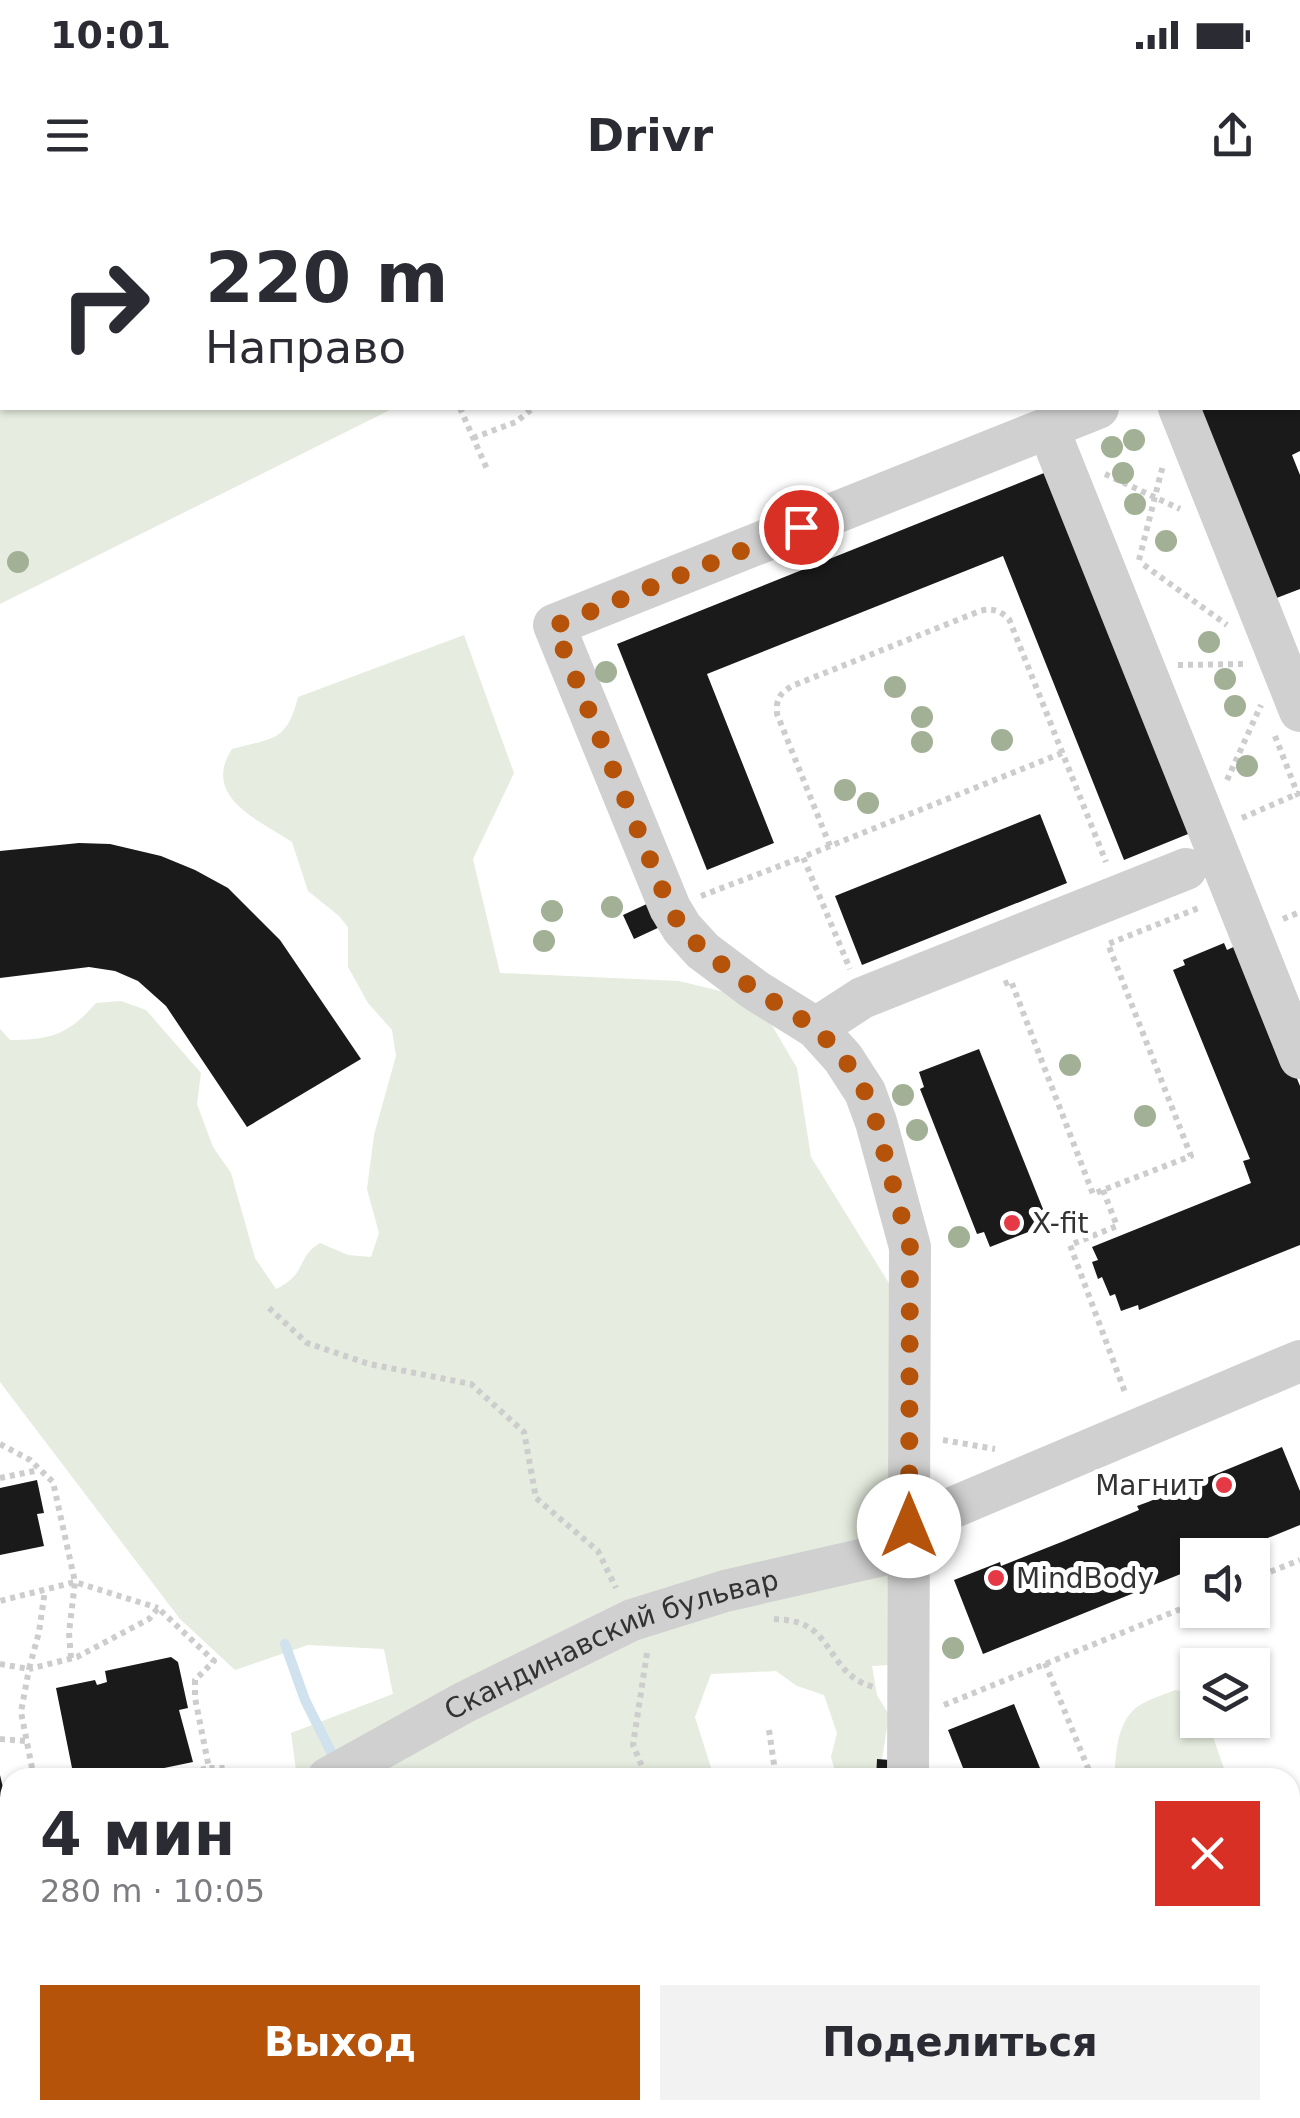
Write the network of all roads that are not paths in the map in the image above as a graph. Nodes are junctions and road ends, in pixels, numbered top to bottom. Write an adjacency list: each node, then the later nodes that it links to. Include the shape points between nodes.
1 (1095, 410): 3 (street)
2 (1180, 410): 4 (street, via 1228,531)
3 (1053, 440): 6 (street, via 554,626 682,928 715,960); 7 (street)
4 (1281, 708)
5 (1186, 869): 6 (street, via 862,998)
6 (816, 1028): 9 (street, via 865,1092 910,1247)
7 (1300, 1058)
8 (1300, 1361): 9 (street, Скандинавский бульвар)
9 (909, 1537): 10 (street, Скандинавский бульвар, via 724,1591 640,1635 463,1703); 11 (street, via 925,1700)
10 (345, 1768)
11 (910, 1768)

